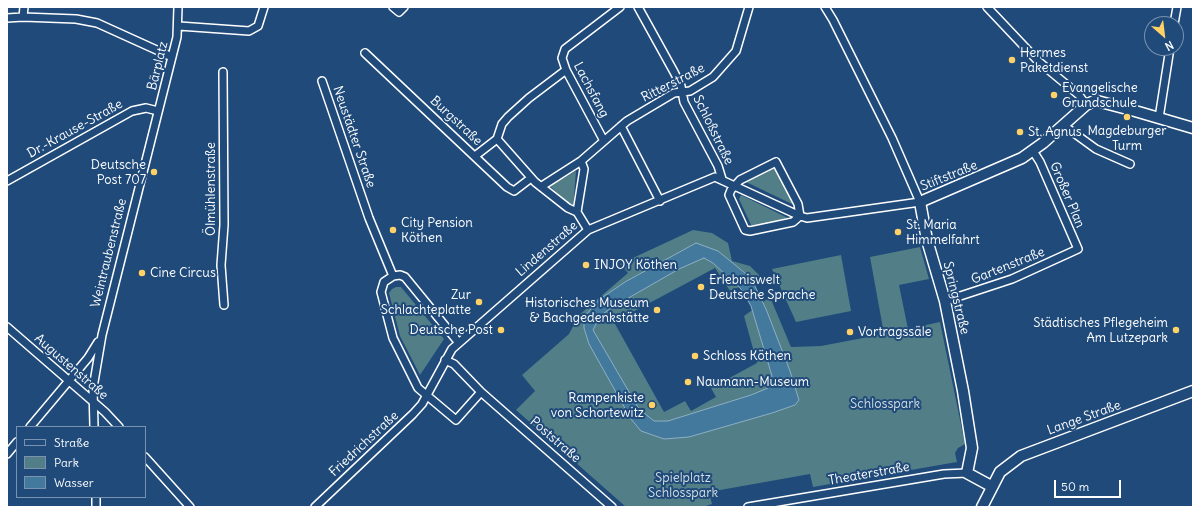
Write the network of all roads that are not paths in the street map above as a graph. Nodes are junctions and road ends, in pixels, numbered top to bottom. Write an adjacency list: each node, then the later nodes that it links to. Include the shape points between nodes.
1 (24, 7): 9 (street)
2 (178, 7): 11 (street, Bärplatz)
3 (264, 7): 11 (street, via 258,26 249,31)
4 (620, 7): 15 (street, Lachsfang, via 565,49 562,58)
5 (638, 7): 18 (street, Schloßstraße, via 681,86)
6 (749, 7): 18 (street, Ritterstraße, via 736,51 713,77)
7 (825, 7): 37 (street, Springstraße, via 892,138)
8 (987, 7): 19 (street, via 1028,52 1079,95)
9 (23, 17): 10 (street); 14 (street, via 76,19 97,23)
10 (7, 18)
11 (179, 26): 14 (street, Bärplatz)
12 (365, 53): 28 (street, Burgstraße)
13 (1169, 56): 21 (street)
14 (172, 57): 20 (street, Bärplatz)
15 (566, 70): 25 (street, via 508,117 502,124); 26 (street, Lachsfang)
16 (223, 72): 44 (street, Ölmühlenstraße, via 224,225 221,265)
17 (322, 81): 42 (street, Neustädter Straße, via 362,200)
18 (682, 93): 23 (street, Ritterstraße, via 674,93); 32 (street, Schloßstraße)
19 (1086, 105): 21 (main road, via 1097,101); 22 (main road, Stiftstraße)
20 (158, 111): 33 (street, Dr.-Krause-Straße, via 146,108 132,111); 46 (street, Weintraubenstraße)
21 (1159, 118): 24 (main road)
22 (1063, 125): 27 (main road, Stiftstraße); 30 (street, via 1096,149)
23 (621, 126): 26 (street, Ritterstraße); 36 (street)
24 (1191, 128)
25 (497, 139): 28 (street); 31 (street)
26 (604, 141): 29 (street, Ritterstraße)
27 (1033, 151): 37 (main road, Stiftstraße, via 1012,164); 41 (street, Großer Plan)
28 (475, 156): 31 (street, Burgstraße, via 511,190 518,189)
29 (581, 160): 35 (street, Ritterstraße); 38 (street, via 584,169)
30 (1130, 164)
31 (531, 178): 35 (street)
32 (722, 179): 34 (street); 36 (street, Lindenstraße, via 710,178)
33 (7, 181)
34 (735, 185): 39 (street); 39 (street, via 776,162 798,204); 39 (street, via 729,196 745,230 793,222)
35 (542, 186): 38 (street, via 568,208)
36 (660, 200): 40 (street, Lindenstraße)
37 (920, 202): 39 (street, Stiftstraße, via 807,218); 43 (main road, Springstraße, via 927,240)
38 (577, 212): 40 (street)
39 (800, 216)
40 (588, 230): 47 (street, Lindenstraße)
41 (1078, 249): 43 (street, Gartenstraße, via 1012,278)
42 (393, 276): 47 (street, via 400,275 410,281); 52 (street, via 384,282 380,292 393,338 417,387)
43 (945, 301): 60 (main road, Springstraße, via 971,438 971,458)
44 (224, 305)
45 (7, 327): 49 (street, Augustenstraße)
46 (102, 335): 49 (street, via 88,358); 53 (street, Weintraubenstraße)
47 (459, 343): 48 (street, Lindenstraße)
48 (445, 360): 51 (street, Poststraße, via 454,364); 52 (street, Lindenstraße)
49 (68, 381): 53 (street, Augustenstraße); 54 (street)
50 (1193, 391): 61 (main road, Lange Straße, via 1021,456 1005,466)
51 (481, 392): 52 (street, via 456,420); 64 (street, Poststraße)
52 (427, 394): 63 (street, Friedrichstraße, via 413,414)
53 (93, 403): 55 (street, Weintraubenstraße); 56 (street, Augustenstraße)
54 (31, 426)
55 (94, 426)
56 (117, 426)
57 (16, 443): 58 (street)
58 (7, 454)
59 (146, 458): 62 (street)
60 (967, 473): 61 (main road); 65 (street, Theaterstraße, via 944,474)
61 (992, 484): 66 (main road, Lange Straße)
62 (190, 507)
63 (315, 507)
64 (612, 507)
65 (748, 507)
66 (982, 507)

